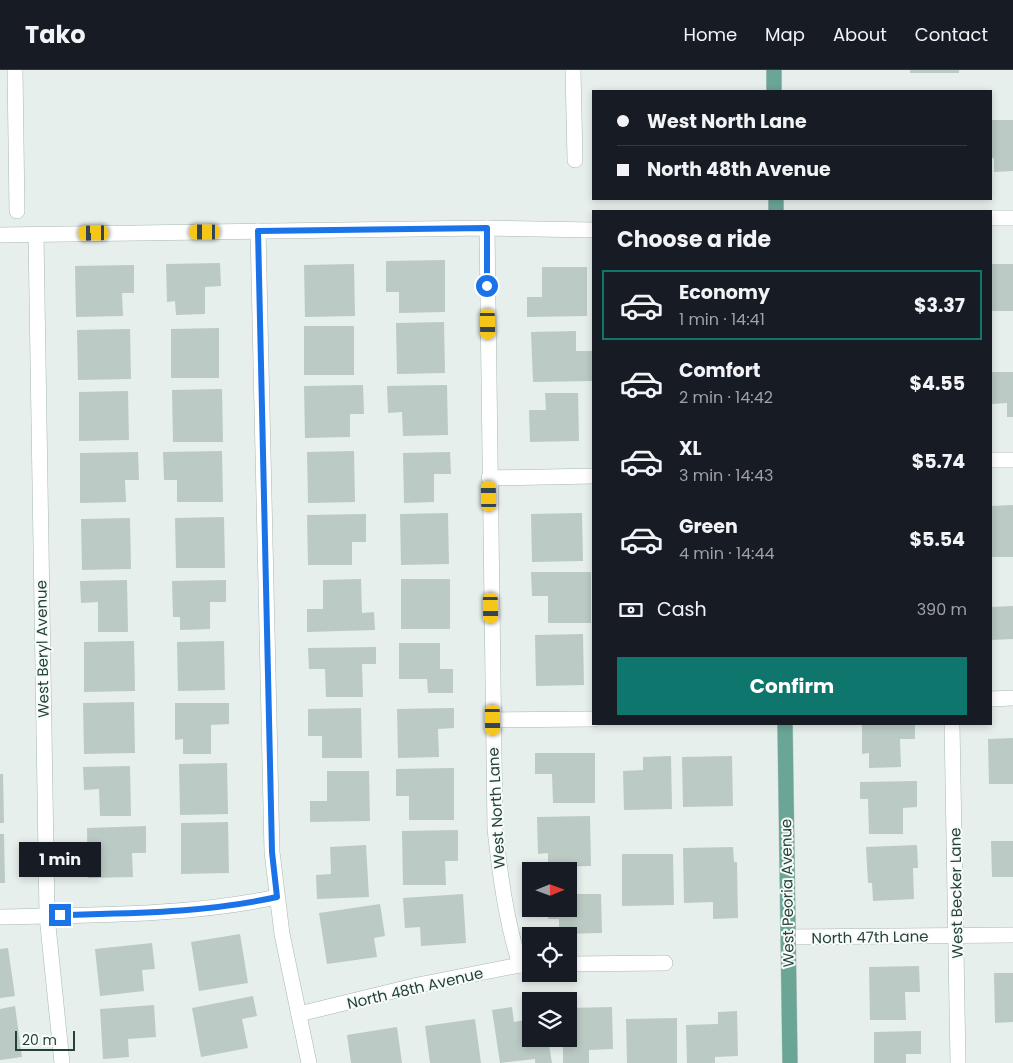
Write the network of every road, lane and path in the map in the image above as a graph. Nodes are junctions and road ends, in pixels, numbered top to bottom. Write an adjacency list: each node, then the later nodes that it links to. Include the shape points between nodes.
1 (15, 70): 6 (street)
2 (573, 70): 5 (street)
3 (774, 70): 4 (main road)
4 (774, 90)
5 (575, 160)
6 (17, 212)
7 (992, 218): 8 (street)
8 (1013, 218)
9 (487, 228): 10 (street); 11 (street); 17 (street, West North Lane)
10 (592, 230)
11 (258, 231): 13 (street); 24 (street, via 272,852)
12 (0, 235): 13 (street)
13 (36, 235): 25 (street, West Beryl Avenue)
14 (992, 460): 15 (street)
15 (1013, 460)
16 (592, 476): 17 (street)
17 (489, 478): 21 (street, West North Lane)
18 (1013, 698): 19 (street)
19 (992, 699)
20 (592, 719): 21 (street)
21 (493, 720): 30 (street, West North Lane, via 494,829 500,881 511,937)
22 (785, 725): 29 (main road, West Peoria Avenue)
23 (952, 725): 28 (street, West Becker Lane)
24 (277, 897): 25 (street, via 178,911); 34 (street)
25 (47, 916): 26 (street); 35 (street, West Beryl Avenue)
26 (0, 917)
27 (1013, 935): 28 (street, North 47th Lane)
28 (957, 936): 29 (street, North 47th Lane); 38 (street, West Becker Lane)
29 (788, 937): 37 (main road, West Peoria Avenue)
30 (522, 959)
31 (664, 963): 32 (street)
32 (577, 964)
33 (522, 966): 34 (street, North 48th Avenue, via 418,985)
34 (299, 1014): 36 (street)
35 (62, 1063)
36 (309, 1063)
37 (790, 1063)
38 (958, 1063)

